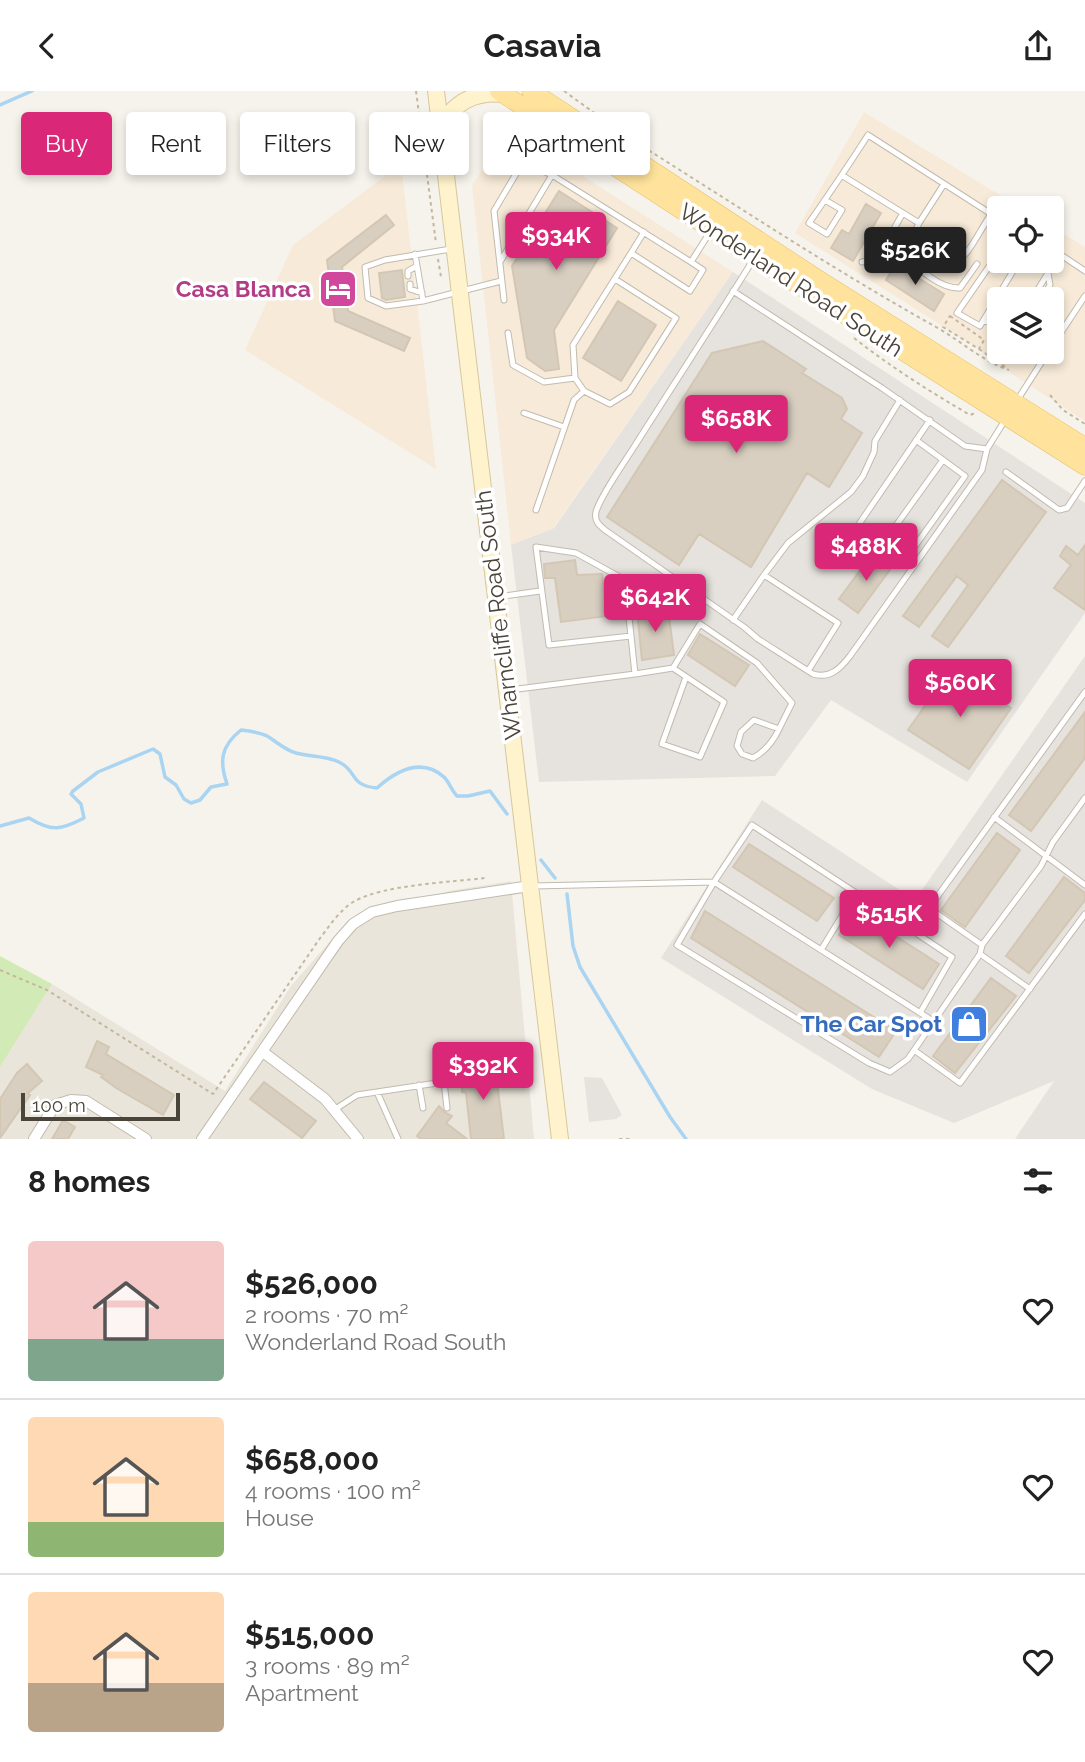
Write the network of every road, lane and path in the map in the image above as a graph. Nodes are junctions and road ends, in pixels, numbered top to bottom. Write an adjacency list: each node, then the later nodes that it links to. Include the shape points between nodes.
1 (415, 91): 23 (path)
2 (436, 91): 6 (main road, Wharncliffe Road South)
3 (531, 91): 24 (main road, Wonderland Road South)
4 (564, 91): 54 (path, via 887,301 993,365 1009,370)
5 (501, 93): 7 (main road, via 474,95); 19 (main road, Wonderland Road South)
6 (438, 112)
7 (451, 112)
8 (446, 175): 22 (main road, Wharncliffe Road South)
9 (515, 175): 30 (lane, via 494,211)
10 (551, 175): 30 (lane)
11 (554, 175): 20 (lane)
12 (843, 176): 13 (lane, via 867,135); 14 (lane); 16 (lane)
13 (944, 184): 15 (lane); 18 (lane)
14 (825, 200): 14 (lane, via 809,223 827,234 842,210)
15 (987, 211)
16 (903, 213): 18 (lane); 29 (lane, via 872,259)
17 (987, 220): 21 (lane, via 967,252 951,263)
18 (919, 223): 21 (lane)
19 (712, 229): 24 (main road, Wonderland Road South); 28 (lane)
20 (644, 232): 25 (lane); 28 (lane)
21 (913, 236): 31 (lane, via 907,256 942,284 960,288)
22 (455, 249): 23 (lane); 45 (main road, Wharncliffe Road South)
23 (437, 250): 26 (lane); 38 (path)
24 (759, 250): 44 (lane); 60 (main road, Wonderland Road South)
25 (631, 253): 28 (lane, via 690,291 703,270); 39 (lane)
26 (415, 254): 32 (lane); 49 (lane, via 365,267 368,298 386,306)
27 (1064, 257): 34 (lane)
28 (691, 262)
29 (862, 262)
30 (499, 264): 40 (lane)
31 (977, 264)
32 (417, 266): 37 (lane); 46 (lane)
33 (987, 269): 50 (lane, via 957,313 980,325)
34 (1085, 271)
35 (1012, 273): 50 (lane)
36 (1048, 273): 42 (lane); 43 (lane)
37 (408, 276)
38 (441, 277)
39 (615, 279): 56 (lane, via 573,345); 57 (lane, via 676,318 629,392 610,404)
40 (500, 281): 45 (lane); 48 (lane)
41 (410, 284): 46 (lane, via 410,289)
42 (1039, 287)
43 (1049, 287)
44 (733, 291): 59 (lane); 79 (lane, via 612,483 596,517 605,530)
45 (460, 292): 49 (lane); 78 (main road, Wharncliffe Road South)
46 (422, 293): 49 (lane)
47 (1085, 296): 52 (lane)
48 (504, 300)
49 (423, 301)
50 (983, 321): 51 (lane)
51 (987, 322)
52 (1064, 328)
53 (508, 333): 56 (lane, via 513,365 544,382)
54 (979, 349): 54 (path, via 984,340 950,316 943,327)
55 (1040, 364): 60 (lane)
56 (575, 378): 57 (lane)
57 (584, 391): 64 (lane, via 573,400)
58 (1049, 395): 63 (path)
59 (900, 400): 62 (lane); 76 (lane, via 851,492 788,543)
60 (1011, 410): 66 (main road, Wonderland Road South); 67 (lane); 69 (main road, Wonderland Road South)
61 (524, 413): 64 (lane)
62 (930, 420): 65 (lane); 67 (lane, via 965,446)
63 (1085, 424)
64 (564, 427): 72 (lane)
65 (916, 440): 68 (lane); 73 (lane, via 857,527)
66 (1085, 447)
67 (987, 449): 75 (lane, via 982,470)
68 (943, 460): 73 (lane); 74 (lane, via 965,476)
69 (1085, 466)
70 (1006, 473): 71 (lane, via 1059,510 1067,508)
71 (1085, 481)
72 (536, 510)
73 (882, 545): 74 (lane)
74 (905, 560): 75 (lane)
75 (915, 563): 82 (lane, via 842,666 822,677)
76 (764, 575): 79 (lane); 82 (lane, via 838,623)
77 (540, 591): 78 (lane); 80 (lane, via 549,645); 80 (lane, via 536,547 576,553 625,580)
78 (496, 597): 85 (main road, Wharncliffe Road South)
79 (733, 620): 82 (lane)
80 (631, 636): 83 (lane)
81 (673, 668): 83 (lane); 84 (lane); 87 (lane, via 700,624 757,663 792,703)
82 (808, 671)
83 (635, 674): 85 (lane)
84 (686, 677): 84 (lane, via 724,702 700,757 662,744)
85 (507, 690): 94 (main road, Wharncliffe Road South)
86 (1085, 692): 89 (lane)
87 (779, 729): 87 (lane, via 754,720 741,732 737,746 753,758 773,741)
88 (1084, 802): 90 (lane)
89 (994, 817): 90 (lane); 97 (lane, via 929,908)
90 (1046, 856): 93 (lane); 97 (lane)
91 (485, 878): 100 (path, via 380,892 354,901 318,941 212,1094 47,990)
92 (714, 883): 94 (lane); 95 (lane, via 752,825); 98 (lane); 104 (lane, via 677,945 869,1063 890,1072)
93 (1085, 885)
94 (530, 886): 105 (street, via 372,912 338,941); 118 (main road, Wharncliffe Road South)
95 (856, 893): 98 (lane); 102 (lane, via 952,957)
96 (1085, 914): 101 (lane)
97 (982, 945): 99 (lane)
98 (821, 950): 102 (lane)
99 (980, 954): 101 (lane); 103 (lane)
100 (0, 970)
101 (1030, 989): 104 (lane, via 960,1083)
102 (920, 1013): 103 (lane)
103 (933, 1021): 104 (lane)
104 (914, 1050)
105 (263, 1052): 112 (street); 115 (street)
106 (457, 1080): 107 (lane)
107 (444, 1082): 108 (lane); 111 (lane)
108 (419, 1085): 109 (lane); 110 (lane)
109 (377, 1092): 112 (lane, via 357,1095); 117 (lane)
110 (423, 1108)
111 (447, 1108)
112 (334, 1110): 116 (street)
113 (34, 1139): 114 (street, via 55,1105 71,1100 86,1101)
114 (146, 1139)
115 (202, 1139)
116 (358, 1139)
117 (398, 1139)
118 (560, 1139)
119 (619, 1139): 120 (path)
120 (633, 1139)

